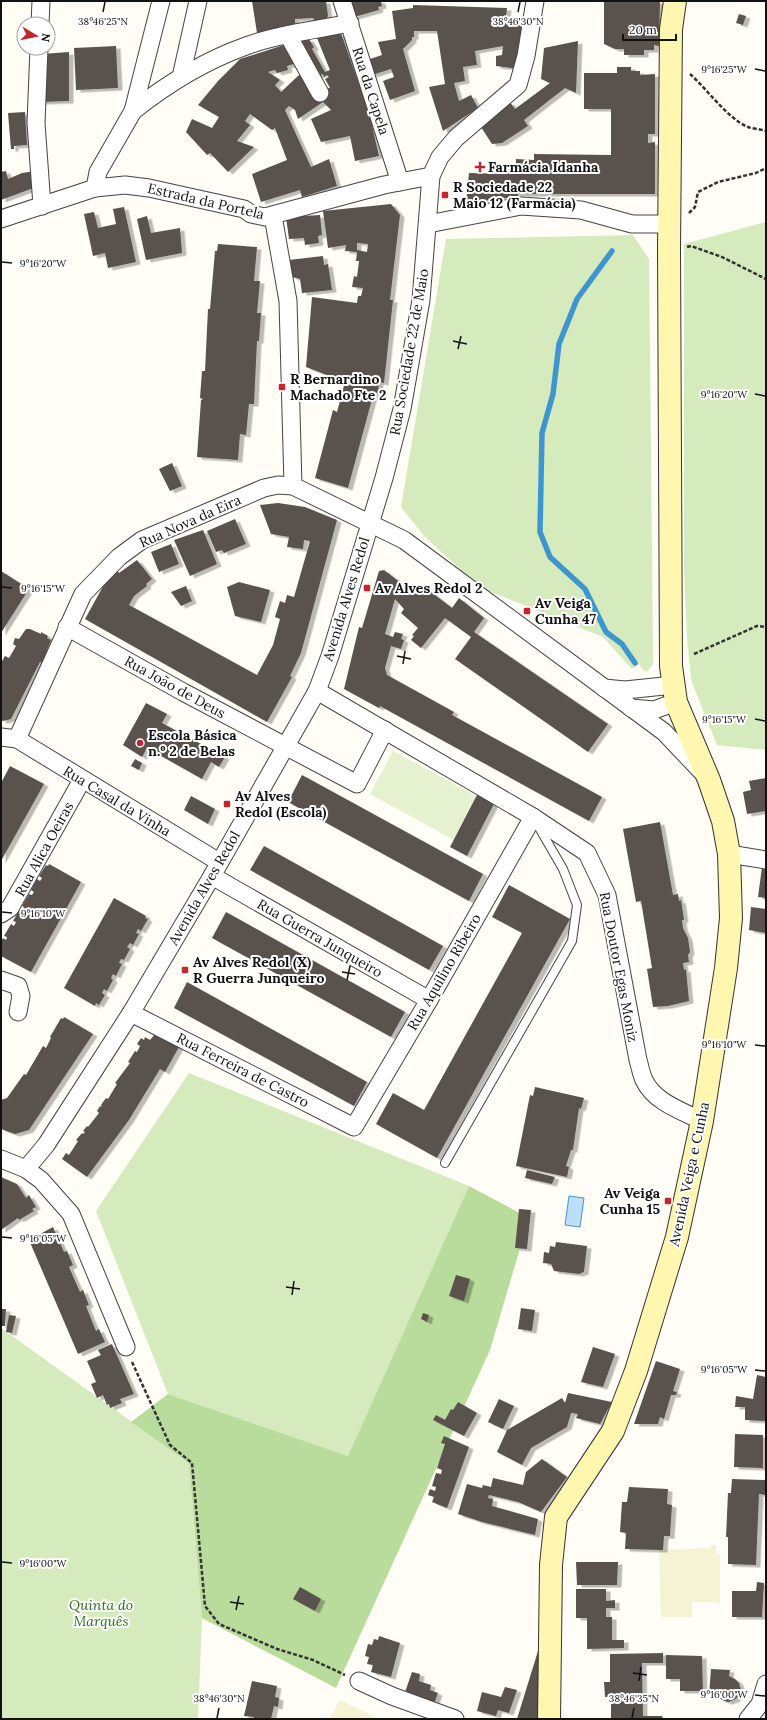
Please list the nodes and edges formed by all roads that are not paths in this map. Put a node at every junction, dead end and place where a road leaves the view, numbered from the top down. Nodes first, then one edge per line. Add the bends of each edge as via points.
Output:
1 (41, 1) edge
2 (161, 1) edge
3 (198, 1) edge
4 (342, 1) edge
5 (535, 1) edge
6 (675, 1) edge
7 (40, 16) edge
8 (350, 23) junction
9 (288, 35) junction
10 (39, 56) edge
11 (181, 78) junction
12 (320, 93) dead end
13 (132, 111) junction
14 (431, 176) junction
15 (400, 182) junction
16 (95, 188) junction
17 (42, 206) junction
18 (669, 215) junction
19 (273, 216) junction
20 (1, 219) edge
21 (428, 224) junction
22 (293, 486) junction
23 (370, 522) junction
24 (67, 627) junction
25 (604, 688) junction
26 (317, 691) junction
27 (675, 694) junction
28 (630, 708) junction
29 (385, 730) junction
30 (9, 738) edge
31 (284, 746) junction
32 (82, 780) junction
33 (709, 780) junction
34 (533, 816) junction
35 (729, 854) junction
36 (766, 860) edge
37 (215, 869) junction
38 (1, 914) edge
39 (1, 980) edge
40 (429, 1000) junction
41 (18, 1012) dead end
42 (131, 1013) junction
43 (702, 1121) junction
44 (354, 1127) joint
45 (1, 1159) edge
46 (445, 1163) dead end
47 (26, 1169) junction
48 (126, 1347) road end
49 (359, 1681) road end
50 (766, 1684) edge
51 (455, 1719) edge
52 (549, 1719) edge
53 (748, 1719) edge

1 - 7 street
2 - 13 street
3 - 11 street
4 - 8 street, Rua da Capela
5 - 14 street, Rua Sociedade 22 de Maio via 526,56 518,85 456,138 440,157
6 - 18 street via 670,64
8 - 9 street
8 - 15 street, Rua da Capela
9 - 11 street via 247,46 212,60
9 - 12 street
10 - 17 street via 36,123
11 - 13 street
13 - 16 street via 98,172
14 - 15 street, Estrada da Portela
14 - 21 street, Rua Sociedade 22 de Maio
15 - 19 street, Estrada da Portela
16 - 17 street, Estrada da Portela
16 - 19 street, Estrada da Portela via 125,185 149,188 244,209 251,214
17 - 20 street, Estrada da Portela
18 - 21 street via 632,224 581,210 521,206
18 - 27 street via 671,659
19 - 22 street via 288,301
21 - 23 street, Rua Sociedade 22 de Maio via 421,300 402,409
22 - 23 street, Rua Nova da Eira
22 - 24 street, Rua Nova da Eira via 278,485 264,488 142,540 119,557 83,594
23 - 25 street, Avenida Veiga e Cunha via 404,540
23 - 26 street, Avenida Alves Redol
24 - 30 street, Rua Nova da Eira
24 - 31 street, Rua João de Deus
25 - 27 street
25 - 28 street, Avenida Veiga e Cunha
26 - 29 street, Rua Doutor Egas Moniz
26 - 31 street, Avenida Alves Redol
27 - 28 street via 654,710
27 - 33 street
28 - 33 street, Avenida Veiga e Cunha via 664,732
29 - 31 street via 357,784
29 - 34 street, Rua Doutor Egas Moniz
30 - 32 street, Rua Casal da Vinha
31 - 37 street, Avenida Alves Redol
32 - 37 street, Rua Casal da Vinha
32 - 38 street, Rua Alica Oeiras via 10,908
33 - 35 street, Avenida Veiga e Cunha via 723,822
34 - 40 street, Rua Aquilino Ribeiro
34 - 43 street, Rua Doutor Egas Moniz via 587,853 608,894 644,1081 660,1100
34 - 46 lane via 563,869 578,905 572,941
35 - 36 street
35 - 43 street, Avenida Veiga e Cunha via 731,918 726,968
37 - 40 street, Rua Guerra Junqueiro
37 - 42 street, Avenida Alves Redol
39 - 41 street via 18,986 21,996
40 - 44 street, Rua Aquilino Ribeiro
42 - 44 street, Rua Ferreira de Castro
42 - 47 street, Avenida Alves Redol via 46,1145
43 - 52 street, Avenida Veiga e Cunha via 677,1237 636,1371 613,1431 556,1517 550,1565
45 - 47 street
47 - 48 street via 40,1180 71,1214
49 - 51 street
50 - 53 street via 760,1704

